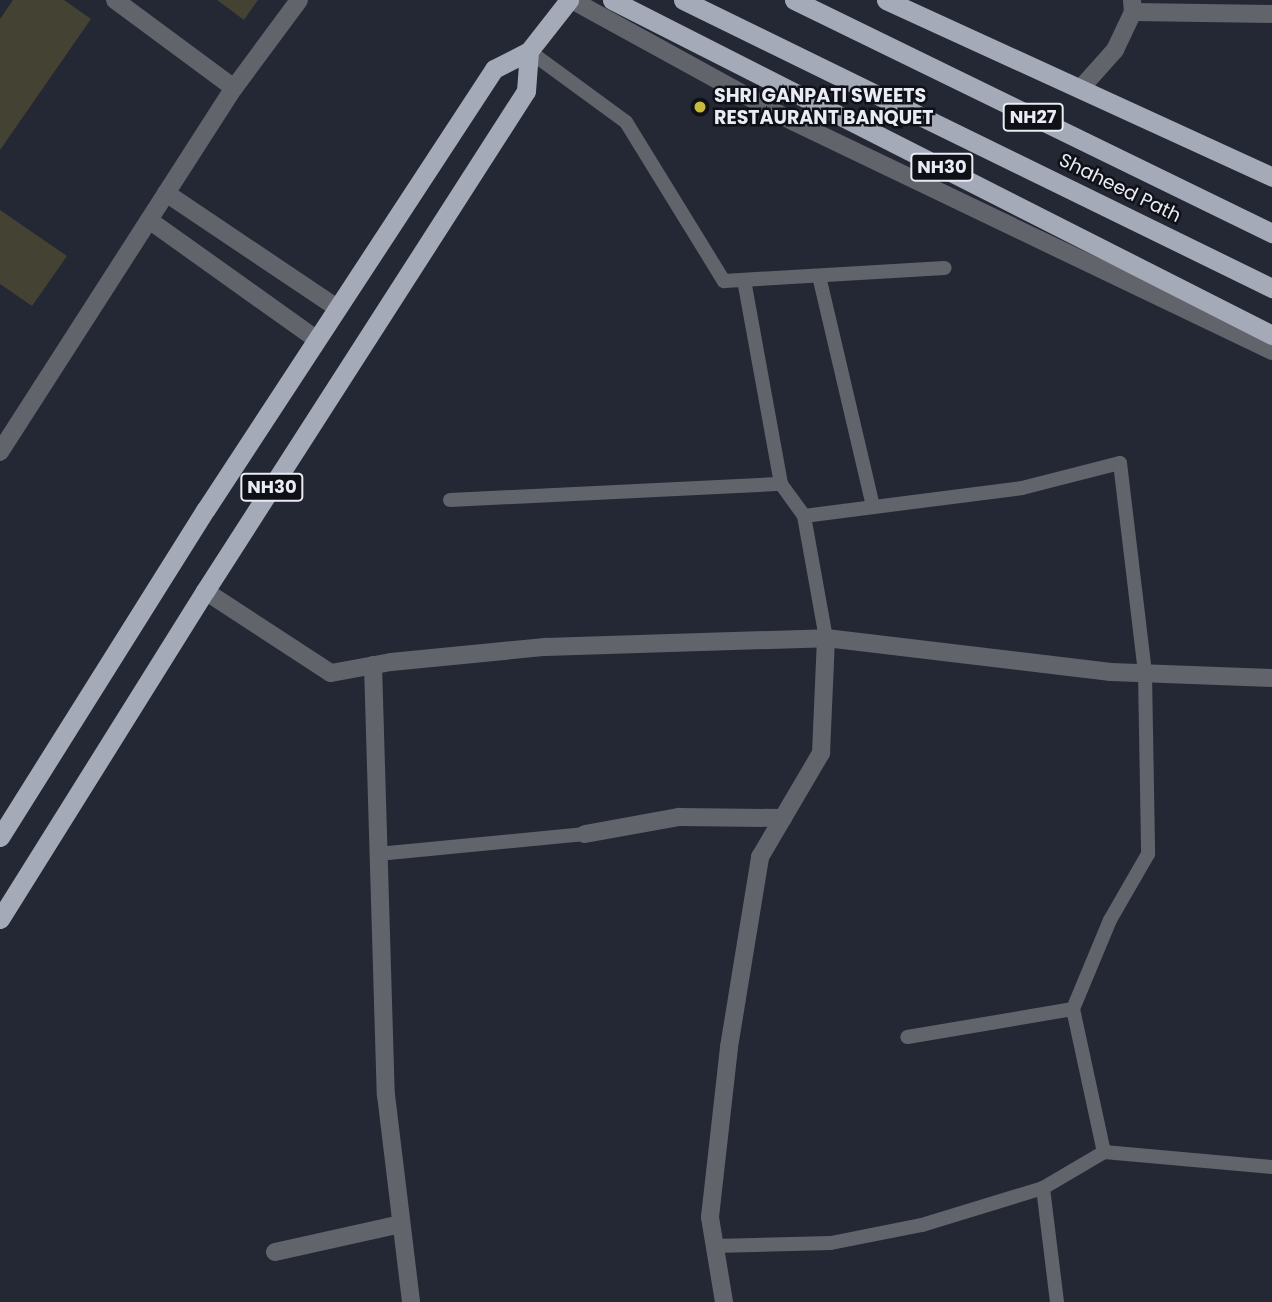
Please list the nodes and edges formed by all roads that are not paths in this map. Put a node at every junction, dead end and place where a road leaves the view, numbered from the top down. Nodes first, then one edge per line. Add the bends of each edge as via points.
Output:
1 (115, 0) edge
2 (299, 0) edge
3 (570, 0) edge
4 (612, 0) edge
5 (683, 0) edge
6 (794, 0) edge
7 (886, 0) edge
8 (1132, 6) edge
9 (1272, 14) edge
10 (530, 51) junction
11 (234, 88) junction
12 (1081, 88) junction
13 (1272, 176) edge
14 (166, 194) junction
15 (149, 220) junction
16 (1272, 233) edge
17 (945, 268) dead end
18 (819, 276) junction
19 (744, 280) junction
20 (1272, 288) edge
21 (337, 309) junction
22 (1272, 335) edge
23 (316, 340) junction
24 (1272, 351) edge
25 (0, 452) edge
26 (781, 484) junction
27 (450, 500) dead end
28 (873, 507) junction
29 (804, 516) junction
30 (205, 591) junction
31 (826, 638) junction
32 (373, 665) junction
33 (1145, 674) junction
34 (1272, 678) edge
35 (783, 818) junction
36 (585, 834) joint
37 (0, 837) edge
38 (378, 854) junction
39 (0, 919) edge
40 (1073, 1009) junction
41 (907, 1037) dead end
42 (1104, 1152) junction
43 (1272, 1167) edge
44 (1043, 1188) junction
45 (401, 1224) junction
46 (715, 1246) junction
47 (275, 1252) dead end
48 (411, 1302) edge
49 (724, 1302) edge
50 (1057, 1302) edge

1 - 11 street
2 - 11 street
3 - 10 highway, NH30
3 - 24 street via 793,122
4 - 22 highway, NH30
5 - 20 highway, Shaheed Path / NH27
6 - 16 highway, Shaheed Path / NH27
7 - 12 highway
8 - 9 street
8 - 12 street via 1115,50
10 - 19 lane via 626,122 724,281
10 - 21 highway, NH30 via 494,69
10 - 30 highway, NH30 via 526,91
11 - 14 street
12 - 13 highway
14 - 15 street
14 - 21 street
15 - 23 street
15 - 25 street
17 - 18 lane
18 - 19 lane
18 - 28 lane
19 - 26 lane
21 - 23 highway, NH30
23 - 37 highway, NH30
26 - 27 lane
26 - 29 lane
28 - 29 lane
28 - 33 lane via 1022,488 1120,463
29 - 31 lane
30 - 32 street via 331,673
30 - 39 highway, NH30
31 - 32 street via 545,647
31 - 33 street
31 - 35 street via 821,753
32 - 38 street
33 - 34 street
33 - 40 lane via 1148,854 1110,920
35 - 36 street via 679,817
35 - 46 street via 760,857 729,1047 710,1217
36 - 38 lane
38 - 45 street via 386,1095
40 - 41 lane
40 - 42 lane
42 - 43 lane
42 - 44 lane
44 - 46 lane via 922,1225 831,1243
44 - 50 lane
45 - 47 street
45 - 48 street
46 - 49 street

